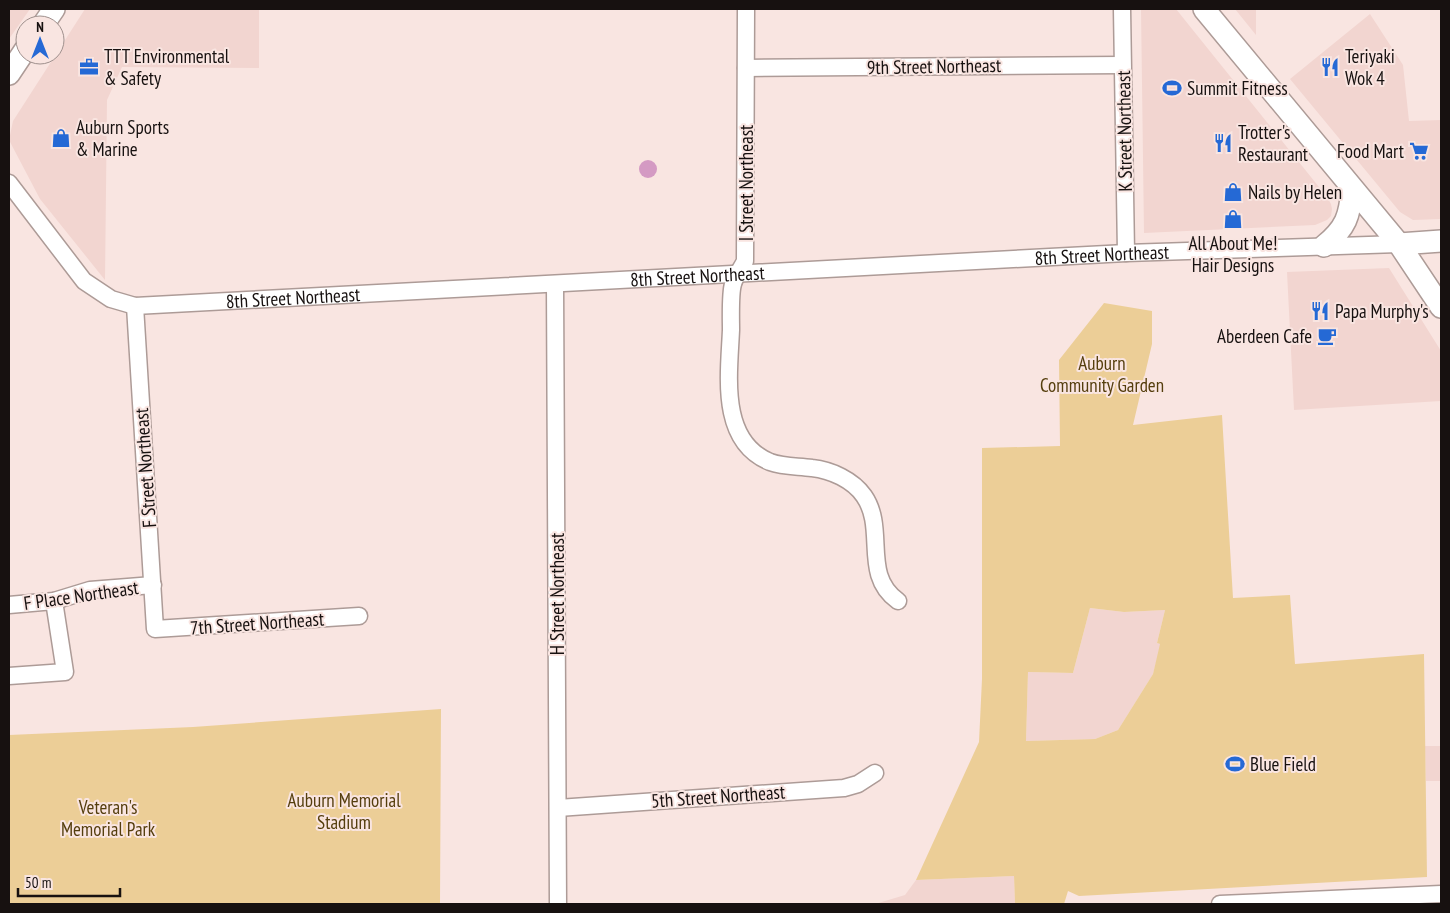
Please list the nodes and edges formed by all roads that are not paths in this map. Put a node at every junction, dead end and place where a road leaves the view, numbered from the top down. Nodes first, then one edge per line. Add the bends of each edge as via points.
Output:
1 (746, 9) edge
2 (1122, 9) edge
3 (1204, 9) edge
4 (1122, 65) junction
5 (746, 68) junction
6 (9, 183) edge
7 (1352, 188) junction
8 (1441, 241) edge
9 (1399, 244) junction
10 (1324, 246) junction
11 (1126, 252) junction
12 (739, 274) junction
13 (555, 284) junction
14 (135, 306) junction
15 (1441, 308) edge
16 (153, 585) junction
17 (54, 601) junction
18 (898, 601) dead end
19 (9, 605) edge
20 (359, 616) dead end
21 (155, 629) joint
22 (9, 676) edge
23 (875, 773) dead end
24 (558, 808) junction
25 (1441, 894) edge
26 (558, 904) edge
27 (1220, 904) edge

1 - 5 street, I Street Northeast
2 - 4 street, K Street Northeast
3 - 7 main road
4 - 5 street, 9th Street Northeast
4 - 11 street, K Street Northeast
5 - 12 street, I Street Northeast via 746,261
6 - 14 street, 8th Street Northeast via 84,281 110,299
7 - 9 main road
7 - 10 main road via 1349,216 1344,227
8 - 9 main road, 8th Street Northeast
9 - 10 street, 8th Street Northeast
9 - 15 main road
10 - 11 street, 8th Street Northeast
11 - 12 street, 8th Street Northeast
12 - 13 street, 8th Street Northeast
12 - 18 street, I Street Northeast via 732,294 728,393 739,435 749,449 769,462 819,469 856,487 871,510 879,577 888,594
13 - 14 street, 8th Street Northeast
13 - 24 street, H Street Northeast
14 - 16 street, F Street Northeast
16 - 17 street, F Place Northeast via 90,590
16 - 21 street, F Street Northeast
17 - 19 street, F Place Northeast
17 - 22 street via 65,672
20 - 21 street, 7th Street Northeast
23 - 24 street, 5th Street Northeast via 844,788
24 - 26 street, H Street Northeast
25 - 27 street

